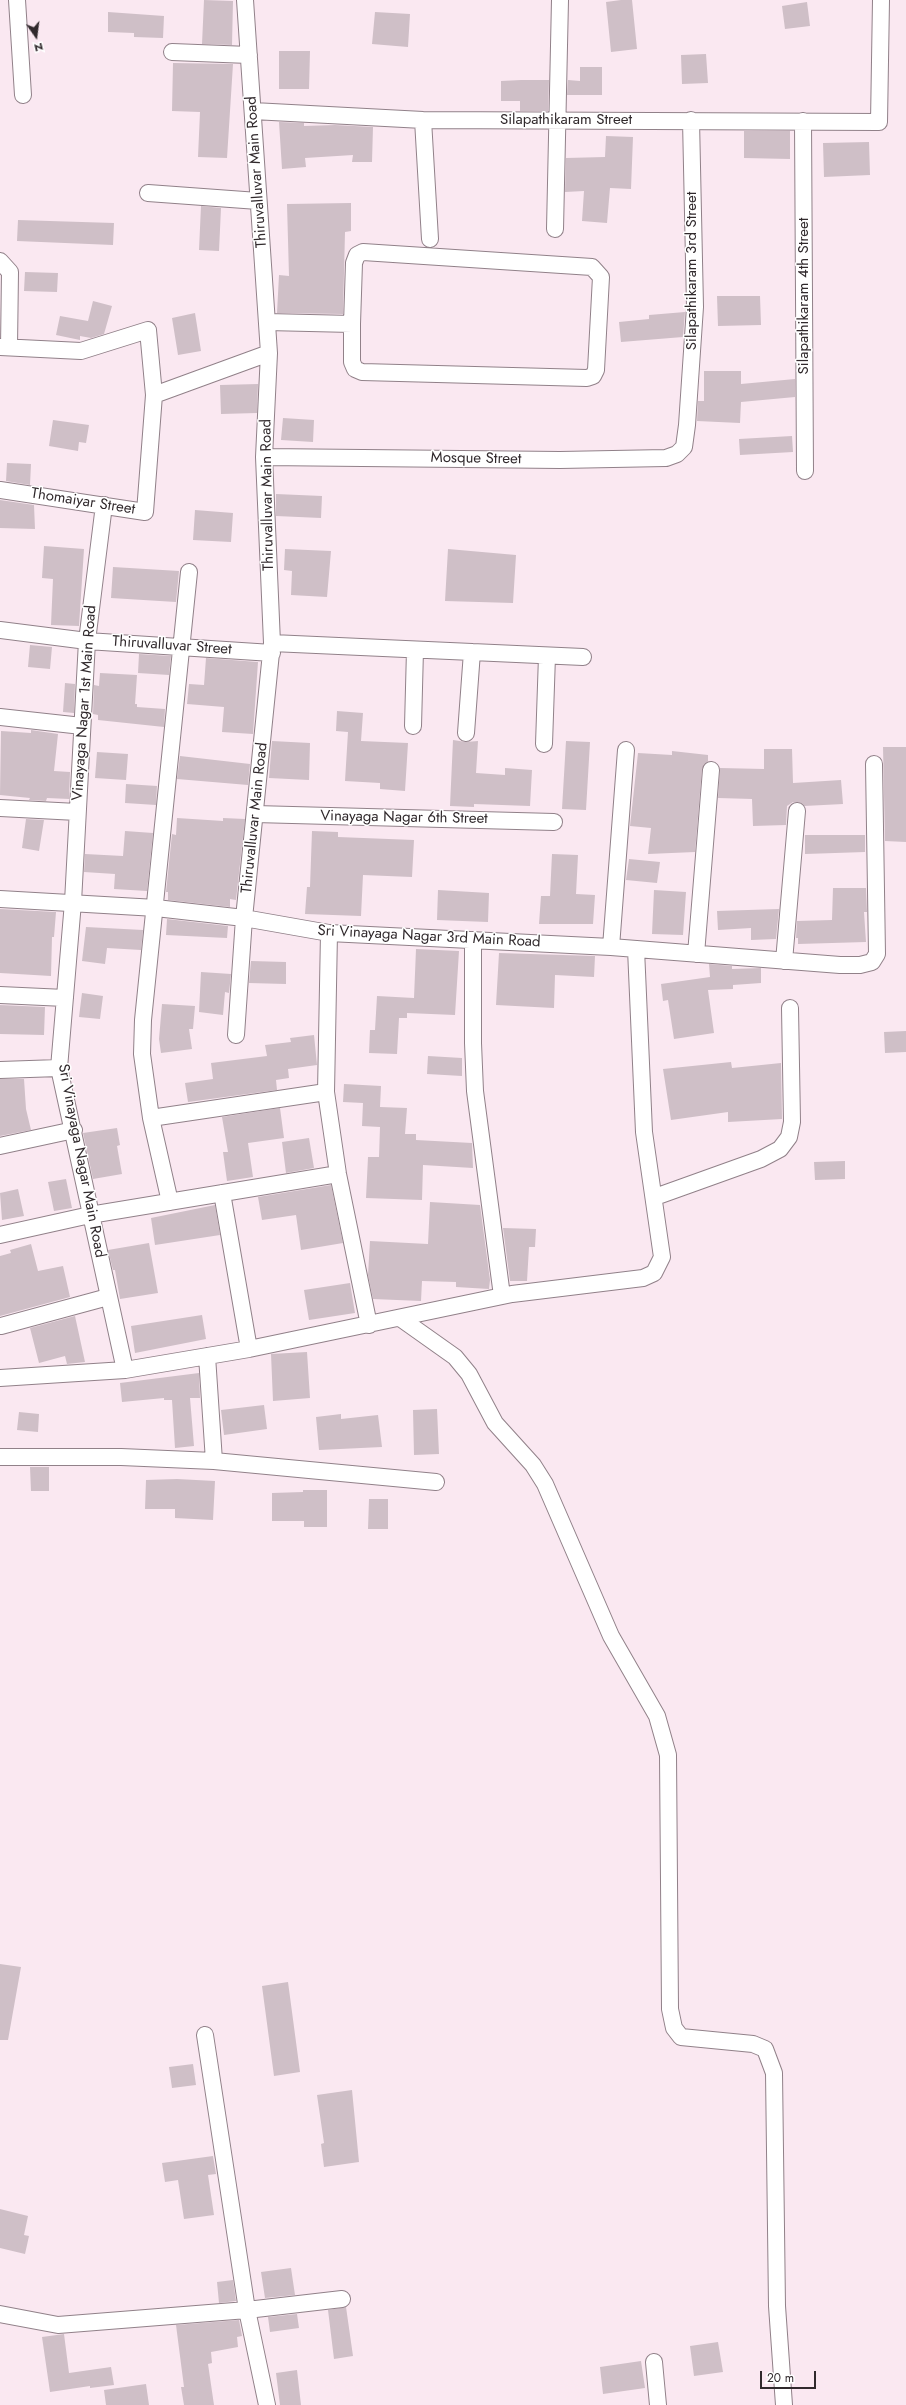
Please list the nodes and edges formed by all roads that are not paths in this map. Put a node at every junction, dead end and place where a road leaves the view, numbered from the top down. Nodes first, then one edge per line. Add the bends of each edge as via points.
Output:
1 (17, 0) edge
2 (245, 0) edge
3 (560, 0) edge
4 (881, 0) edge
5 (172, 52) dead end
6 (249, 55) junction
7 (23, 95) dead end
8 (253, 111) junction
9 (423, 120) junction
10 (558, 120) junction
11 (691, 120) junction
12 (803, 121) junction
13 (148, 193) dead end
14 (258, 201) junction
15 (555, 229) dead end
16 (430, 239) dead end
17 (0, 262) edge
18 (267, 322) junction
19 (352, 324) junction
20 (5, 347) edge
21 (269, 353) junction
22 (154, 395) junction
23 (684, 447) joint
24 (264, 457) junction
25 (805, 471) dead end
26 (0, 490) edge
27 (104, 506) junction
28 (189, 572) dead end
29 (0, 630) edge
30 (87, 641) junction
31 (180, 647) junction
32 (272, 648) junction
33 (415, 650) junction
34 (472, 652) junction
35 (547, 656) junction
36 (583, 657) dead end
37 (0, 717) edge
38 (82, 726) junction
39 (413, 726) dead end
40 (466, 733) dead end
41 (544, 744) dead end
42 (626, 750) dead end
43 (874, 764) dead end
44 (711, 770) dead end
45 (0, 808) edge
46 (797, 811) dead end
47 (78, 812) junction
48 (255, 814) junction
49 (554, 822) dead end
50 (0, 899) edge
51 (72, 902) junction
52 (156, 908) junction
53 (244, 918) junction
54 (329, 933) junction
55 (473, 940) junction
56 (611, 947) junction
57 (636, 949) junction
58 (696, 954) junction
59 (784, 961) junction
60 (0, 995) edge
61 (65, 998) junction
62 (790, 1008) dead end
63 (236, 1035) dead end
64 (59, 1068) junction
65 (0, 1070) edge
66 (326, 1092) junction
67 (151, 1118) junction
68 (74, 1130) junction
69 (0, 1146) edge
70 (338, 1174) junction
71 (222, 1193) junction
72 (655, 1197) junction
73 (170, 1202) junction
74 (90, 1215) junction
75 (0, 1235) edge
76 (502, 1296) junction
77 (108, 1297) junction
78 (400, 1318) junction
79 (369, 1324) junction
80 (1, 1326) dead end
81 (249, 1349) junction
82 (207, 1356) junction
83 (125, 1370) junction
84 (0, 1378) edge
85 (0, 1457) edge
86 (214, 1461) junction
87 (436, 1482) dead end
88 (205, 2035) dead end
89 (342, 2299) dead end
90 (247, 2310) junction
91 (0, 2314) edge
92 (654, 2362) dead end
93 (267, 2405) edge
94 (658, 2405) edge
95 (784, 2405) edge

1 - 7 street
2 - 6 street, Thiruvalluvar Main Road
3 - 10 street
4 - 12 street, Silapathikaram Street via 879,122
5 - 6 street
6 - 8 street, Thiruvalluvar Main Road
8 - 9 street, Silapathikaram Street
8 - 14 street, Thiruvalluvar Main Road
9 - 10 street, Silapathikaram Street
9 - 16 street
10 - 11 street, Silapathikaram Street
10 - 15 street
11 - 12 street, Silapathikaram Street
11 - 23 street, Silapathikaram 3rd Street via 695,307
12 - 25 street, Silapathikaram 4th Street
13 - 14 street
14 - 18 street, Thiruvalluvar Main Road
17 - 20 street via 10,272
18 - 19 street
18 - 21 street, Thiruvalluvar Main Road
19 - 19 street via 352,362 355,369 362,372 587,378 593,376 596,370 601,277 592,267 363,252 357,255 354,263
20 - 22 street via 81,351 148,330
21 - 22 street
21 - 24 street, Thiruvalluvar Main Road
22 - 27 street, Thomaiyar Street via 144,512
23 - 24 street, Mosque Street via 677,454 666,458 552,460
24 - 32 street, Thiruvalluvar Main Road
26 - 27 street, Thomaiyar Street
27 - 30 street, Vinayaga Nagar 1st Main Road
28 - 31 street
29 - 30 street, Thiruvalluvar Street
30 - 31 street, Thiruvalluvar Street
30 - 38 street, Vinayaga Nagar 1st Main Road
31 - 32 street, Thiruvalluvar Street
31 - 52 street
32 - 33 street, Thiruvalluvar Street
32 - 48 street, Thiruvalluvar Main Road
33 - 34 street, Thiruvalluvar Street
33 - 39 street
34 - 35 street, Thiruvalluvar Street
34 - 40 street
35 - 36 street, Thiruvalluvar Street
35 - 41 street
37 - 38 street
38 - 47 street, Vinayaga Nagar 1st Main Road
42 - 56 street
43 - 59 street, Sri Vinayaga Nagar 3rd Main Road via 877,954 872,962 860,965 840,966
44 - 58 street
45 - 47 street
46 - 59 street
47 - 51 street, Vinayaga Nagar 1st Main Road
48 - 49 street, Vinayaga Nagar 6th Street
48 - 53 street, Thiruvalluvar Main Road
50 - 51 street, Sri Vinayaga Nagar 3rd Main Road
51 - 52 street, Sri Vinayaga Nagar 3rd Main Road
51 - 61 street, Sri Vinayaga Nagar Main Road
52 - 53 street, Sri Vinayaga Nagar 3rd Main Road
52 - 67 street via 142,1054
53 - 54 street, Sri Vinayaga Nagar 3rd Main Road
53 - 63 street, Thiruvalluvar Main Road
54 - 55 street, Sri Vinayaga Nagar 3rd Main Road
54 - 66 street
55 - 56 street, Sri Vinayaga Nagar 3rd Main Road
55 - 76 street via 472,1043 475,1091
56 - 57 street, Sri Vinayaga Nagar 3rd Main Road
57 - 58 street, Sri Vinayaga Nagar 3rd Main Road
57 - 72 street via 644,1132
58 - 59 street, Sri Vinayaga Nagar 3rd Main Road
60 - 61 street
61 - 64 street, Sri Vinayaga Nagar Main Road
62 - 72 street via 792,1122 789,1137 780,1149 761,1159
64 - 65 street
64 - 68 street, Sri Vinayaga Nagar Main Road
66 - 67 street
66 - 70 street
67 - 73 street
68 - 69 street
68 - 74 street, Sri Vinayaga Nagar Main Road
70 - 71 street
70 - 79 street
71 - 73 street
71 - 81 street
72 - 76 street via 662,1257 654,1273 643,1278
73 - 74 street
74 - 75 street
74 - 77 street, Sri Vinayaga Nagar Main Road
76 - 78 street
77 - 80 street
77 - 83 street, Sri Vinayaga Nagar Main Road
78 - 79 street
78 - 95 street via 455,1357 469,1374 495,1423 533,1465 545,1484 611,1636 657,1716 668,1755 670,2009 674,2028 681,2037 753,2044 765,2050 774,2073 777,2306
79 - 81 street
81 - 82 street
82 - 83 street
82 - 86 street
83 - 84 street
85 - 86 street via 121,1457
86 - 87 street
88 - 90 street
89 - 90 street
90 - 91 street via 58,2325
90 - 93 street
92 - 94 street

